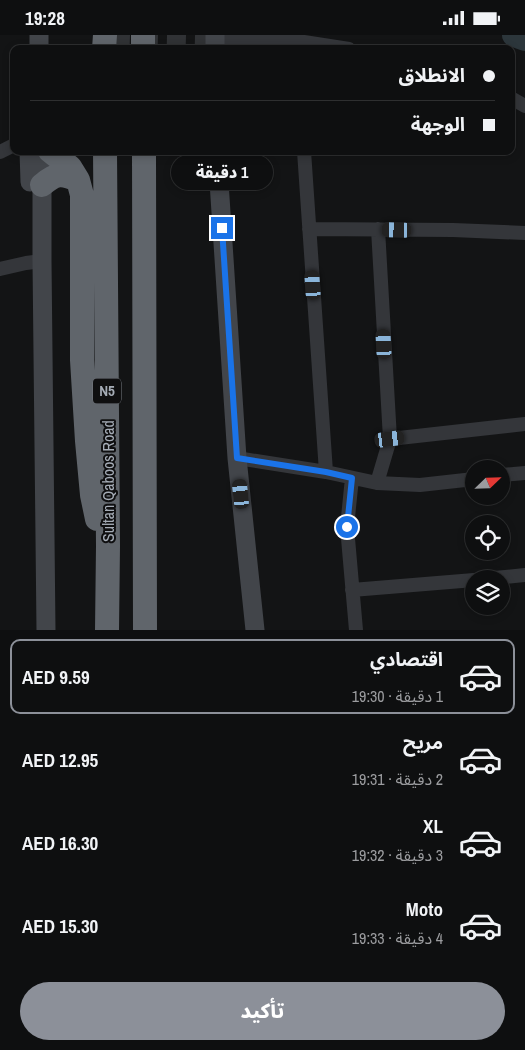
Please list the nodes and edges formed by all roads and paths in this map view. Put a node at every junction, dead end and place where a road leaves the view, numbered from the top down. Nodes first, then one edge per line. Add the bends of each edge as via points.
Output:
1 (215, 41) edge
2 (298, 45) edge
3 (29, 155) edge
4 (42, 155) edge
5 (55, 155) edge
6 (105, 155) edge
7 (144, 155) edge
8 (216, 155) edge
9 (304, 155) edge
10 (78, 180) junction
11 (42, 185) junction
12 (309, 229) junction
13 (378, 229) junction
14 (525, 233) edge
15 (42, 261) junction
16 (0, 269) edge
17 (525, 423) edge
18 (390, 439) junction
19 (237, 458) junction
20 (326, 472) junction
21 (525, 473) edge
22 (510, 474) edge
23 (352, 478) junction
24 (465, 480) edge
25 (376, 483) junction
26 (108, 546) junction
27 (525, 575) edge
28 (510, 576) edge
29 (465, 581) edge
30 (352, 590) junction
31 (46, 630) edge
32 (107, 630) edge
33 (145, 630) edge
34 (255, 630) edge
35 (356, 630) edge

1 - 2 street
3 - 15 street via 33,241
4 - 11 street
5 - 10 highway via 70,167
6 - 26 highway, Sultan Qaboos Road / N5
7 - 33 highway, N5
8 - 19 street
9 - 12 street
10 - 11 highway via 64,174 51,177
10 - 26 highway via 82,195 82,360 87,441 92,495
11 - 15 street
12 - 13 street
12 - 20 street
13 - 14 street
13 - 18 street
15 - 16 street
15 - 31 street
17 - 18 street
18 - 25 street
19 - 20 street
19 - 34 street
20 - 23 street
21 - 22 street
23 - 25 street
23 - 30 street via 347,527
24 - 25 street via 420,485
26 - 32 highway, Sultan Qaboos Road / N5
27 - 28 street
29 - 30 street
30 - 35 street

